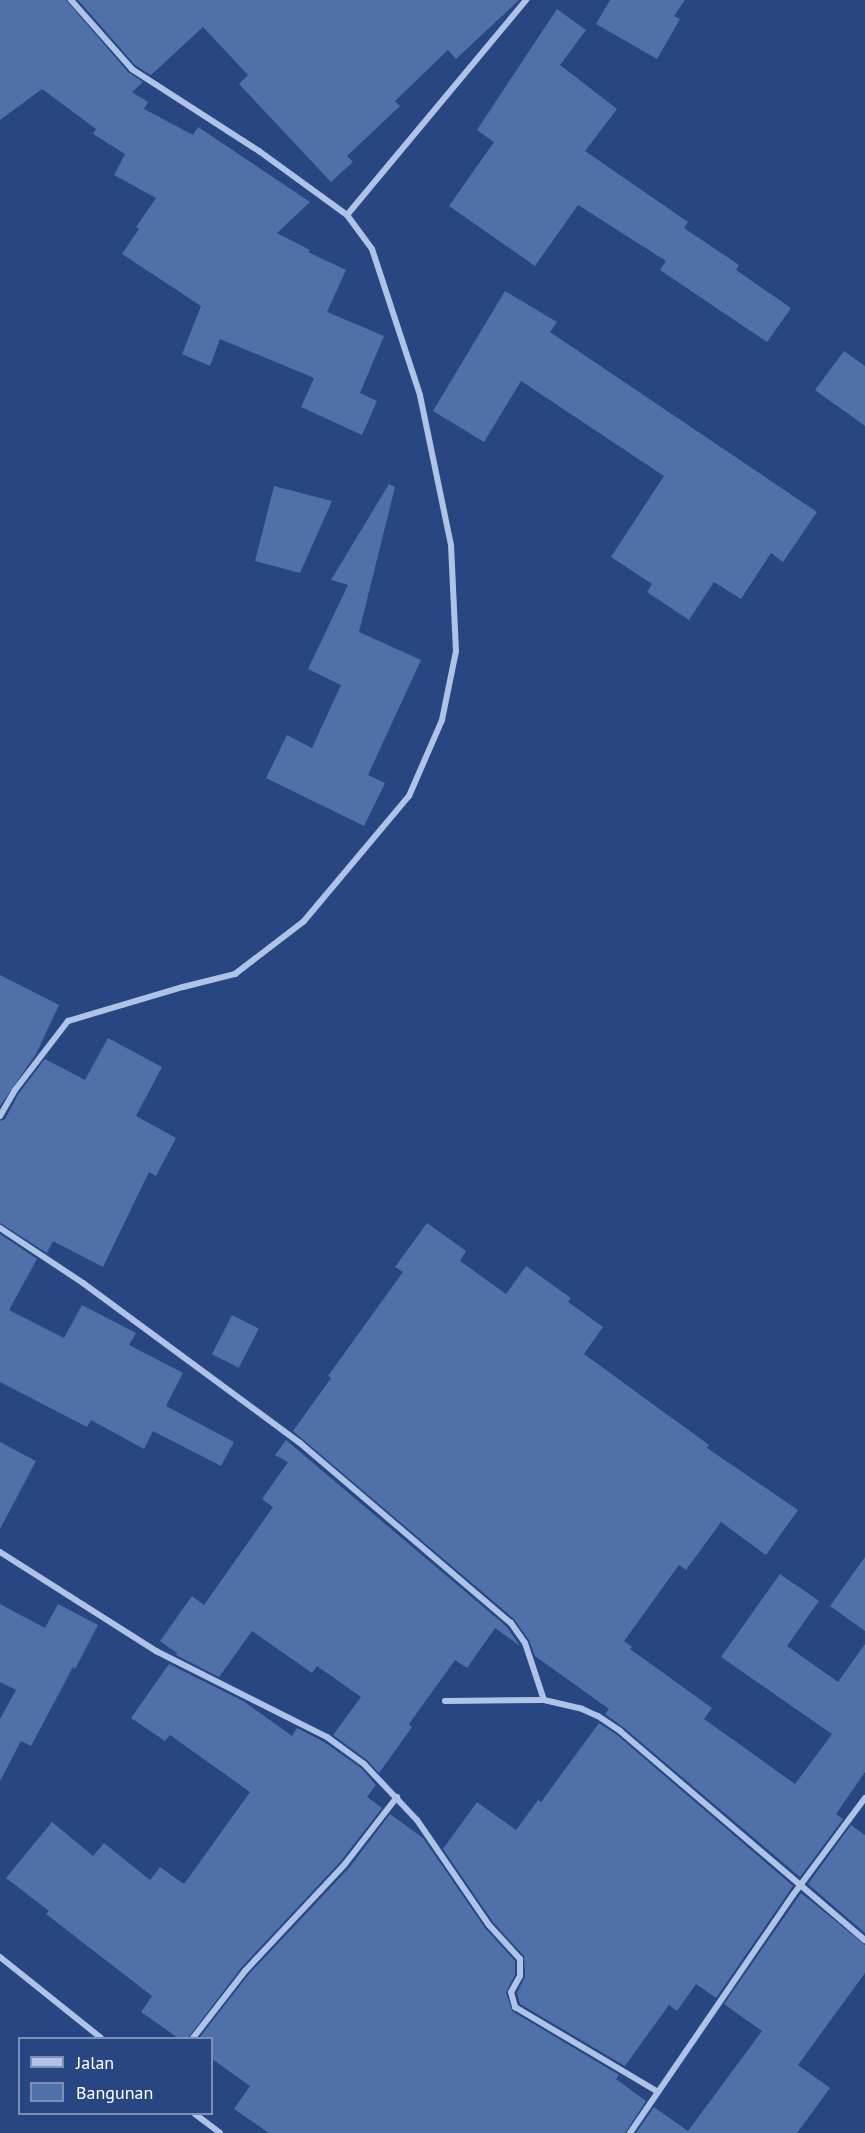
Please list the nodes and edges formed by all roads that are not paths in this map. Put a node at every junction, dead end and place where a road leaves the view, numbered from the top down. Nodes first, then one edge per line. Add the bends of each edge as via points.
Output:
1 (71, 0) edge
2 (526, 0) edge
3 (347, 215) junction
4 (0, 1116) edge
5 (0, 1227) edge
6 (0, 1552) edge
7 (544, 1700) junction
8 (445, 1701) dead end
9 (397, 1797) junction
10 (865, 1798) edge
11 (800, 1886) junction
12 (865, 1940) edge
13 (0, 1956) edge
14 (100, 2037) edge
15 (194, 2037) edge
16 (658, 2092) junction
17 (196, 2115) edge
18 (220, 2133) edge
19 (630, 2133) edge

1 - 3 street via 132,69 259,151
2 - 3 street
3 - 4 street via 372,249 420,395 451,545 456,651 441,720 409,796 304,921 235,974 68,1021 15,1089
5 - 7 street via 268,1418 511,1623 525,1643
6 - 9 street via 156,1651 327,1737 364,1764
7 - 8 street
7 - 11 street via 582,1709 620,1731
9 - 15 street via 345,1864 245,1971
9 - 16 street via 489,1925 520,1959 520,1976 511,1992 515,2007
10 - 11 street
11 - 12 street
11 - 16 street
13 - 14 street
16 - 19 street
17 - 18 street

